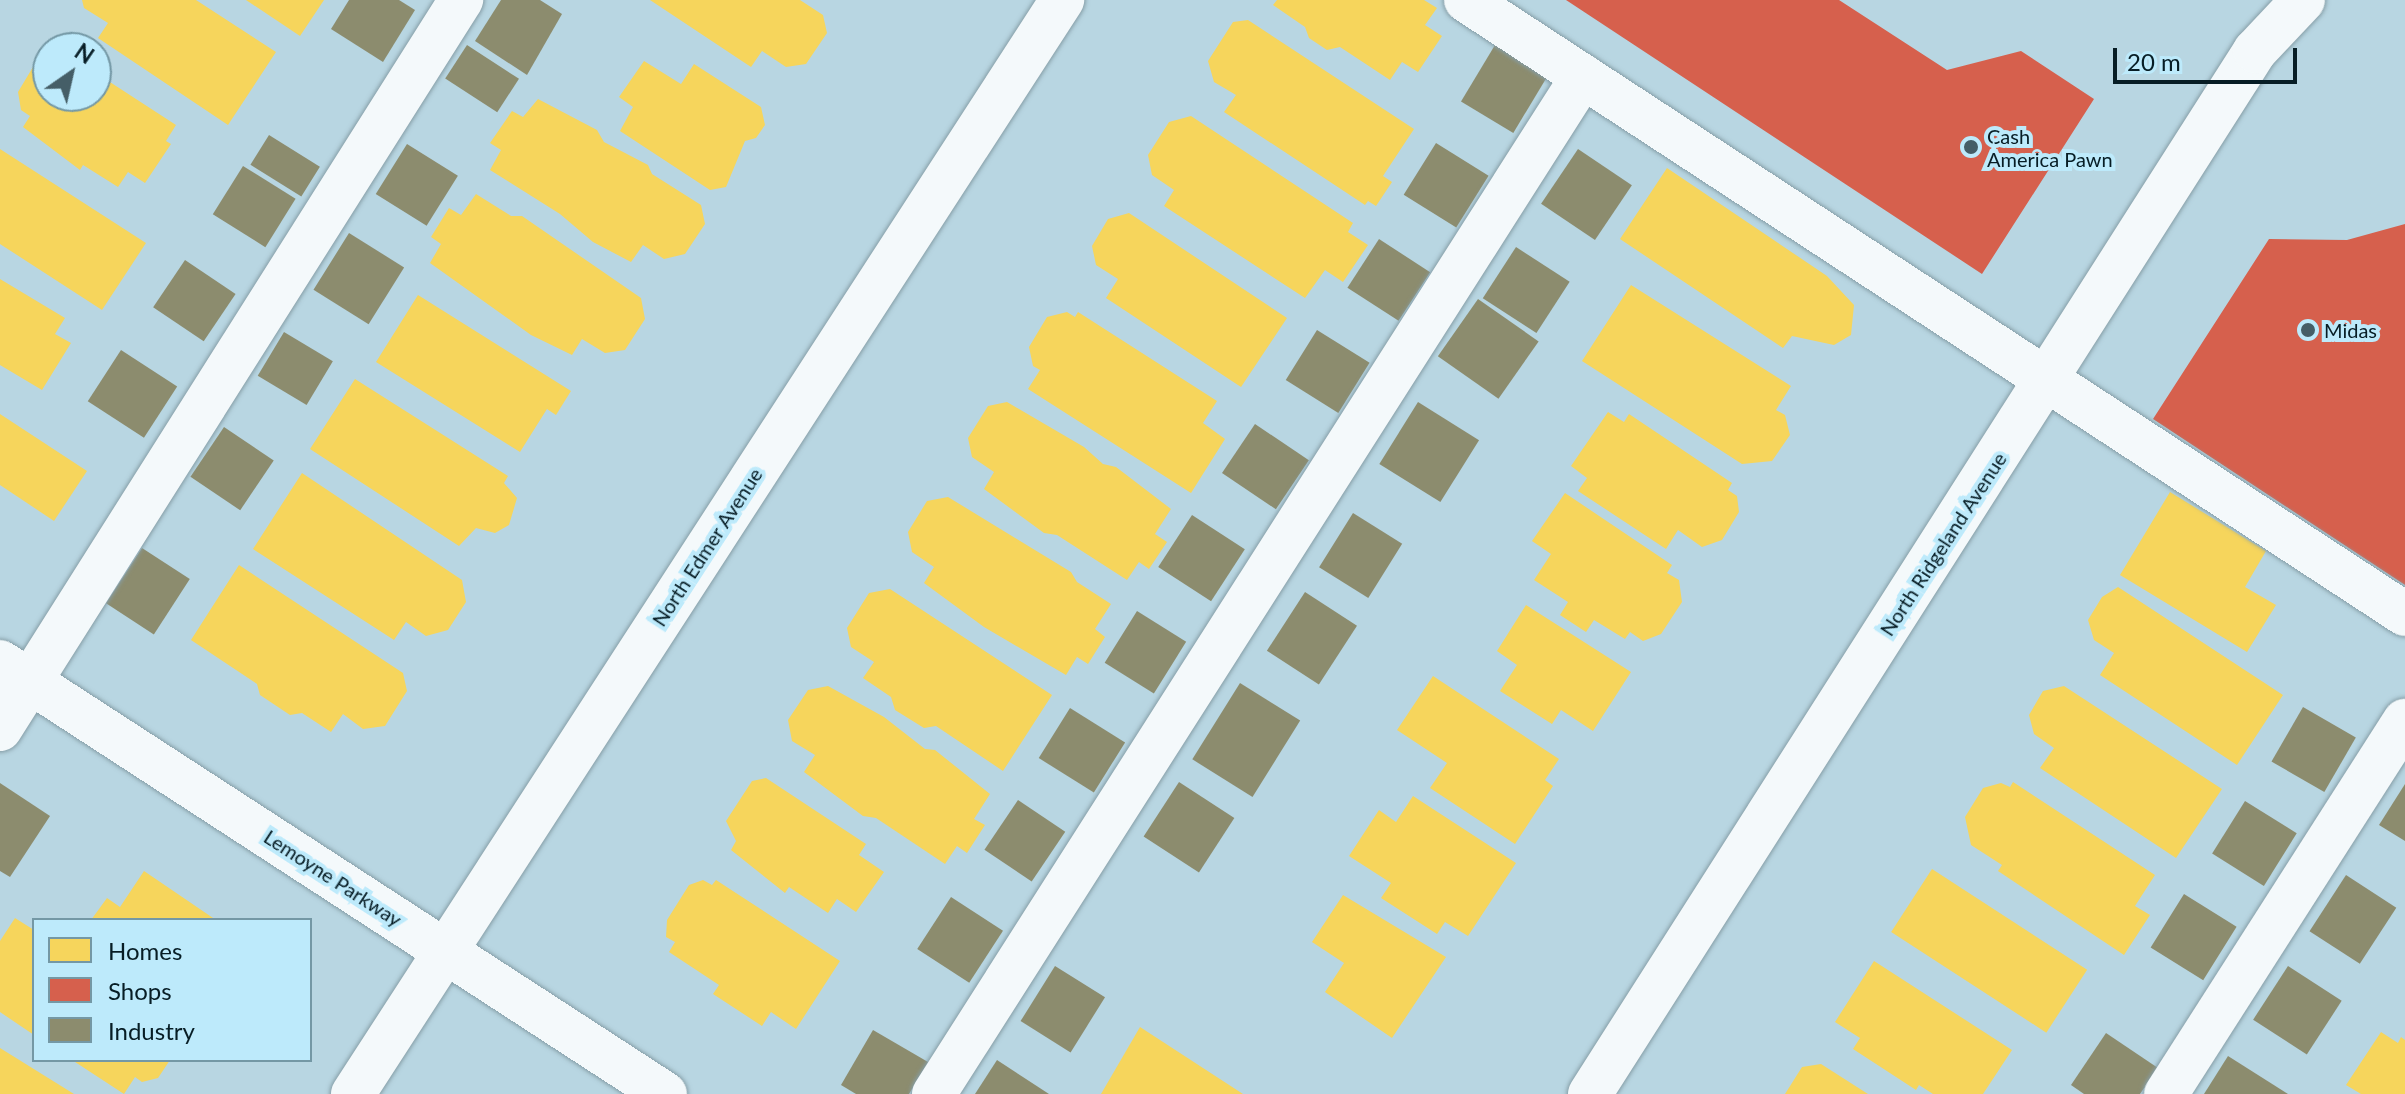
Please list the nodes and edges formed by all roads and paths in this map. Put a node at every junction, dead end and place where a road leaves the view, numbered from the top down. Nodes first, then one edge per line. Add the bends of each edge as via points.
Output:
1 (461, 0) edge
2 (1062, 0) edge
3 (1466, 0) edge
4 (2303, 0) edge
5 (1583, 76) junction
6 (2048, 379) junction
7 (2405, 614) edge
8 (15, 672) edge
9 (2405, 721) edge
10 (0, 729) edge
11 (445, 951) junction
12 (353, 1094) edge
13 (665, 1094) edge
14 (934, 1094) edge
15 (1590, 1094) edge
16 (2166, 1094) edge

1 - 8 street
2 - 11 street, North Edmer Avenue
3 - 5 street
4 - 6 street, North Ridgeland Avenue via 2255,51
5 - 6 street
5 - 14 street
6 - 7 street
6 - 15 street, North Ridgeland Avenue
8 - 10 street
8 - 11 street, Lemoyne Parkway
9 - 16 street
11 - 12 street, North Edmer Avenue
11 - 13 street, Lemoyne Parkway

